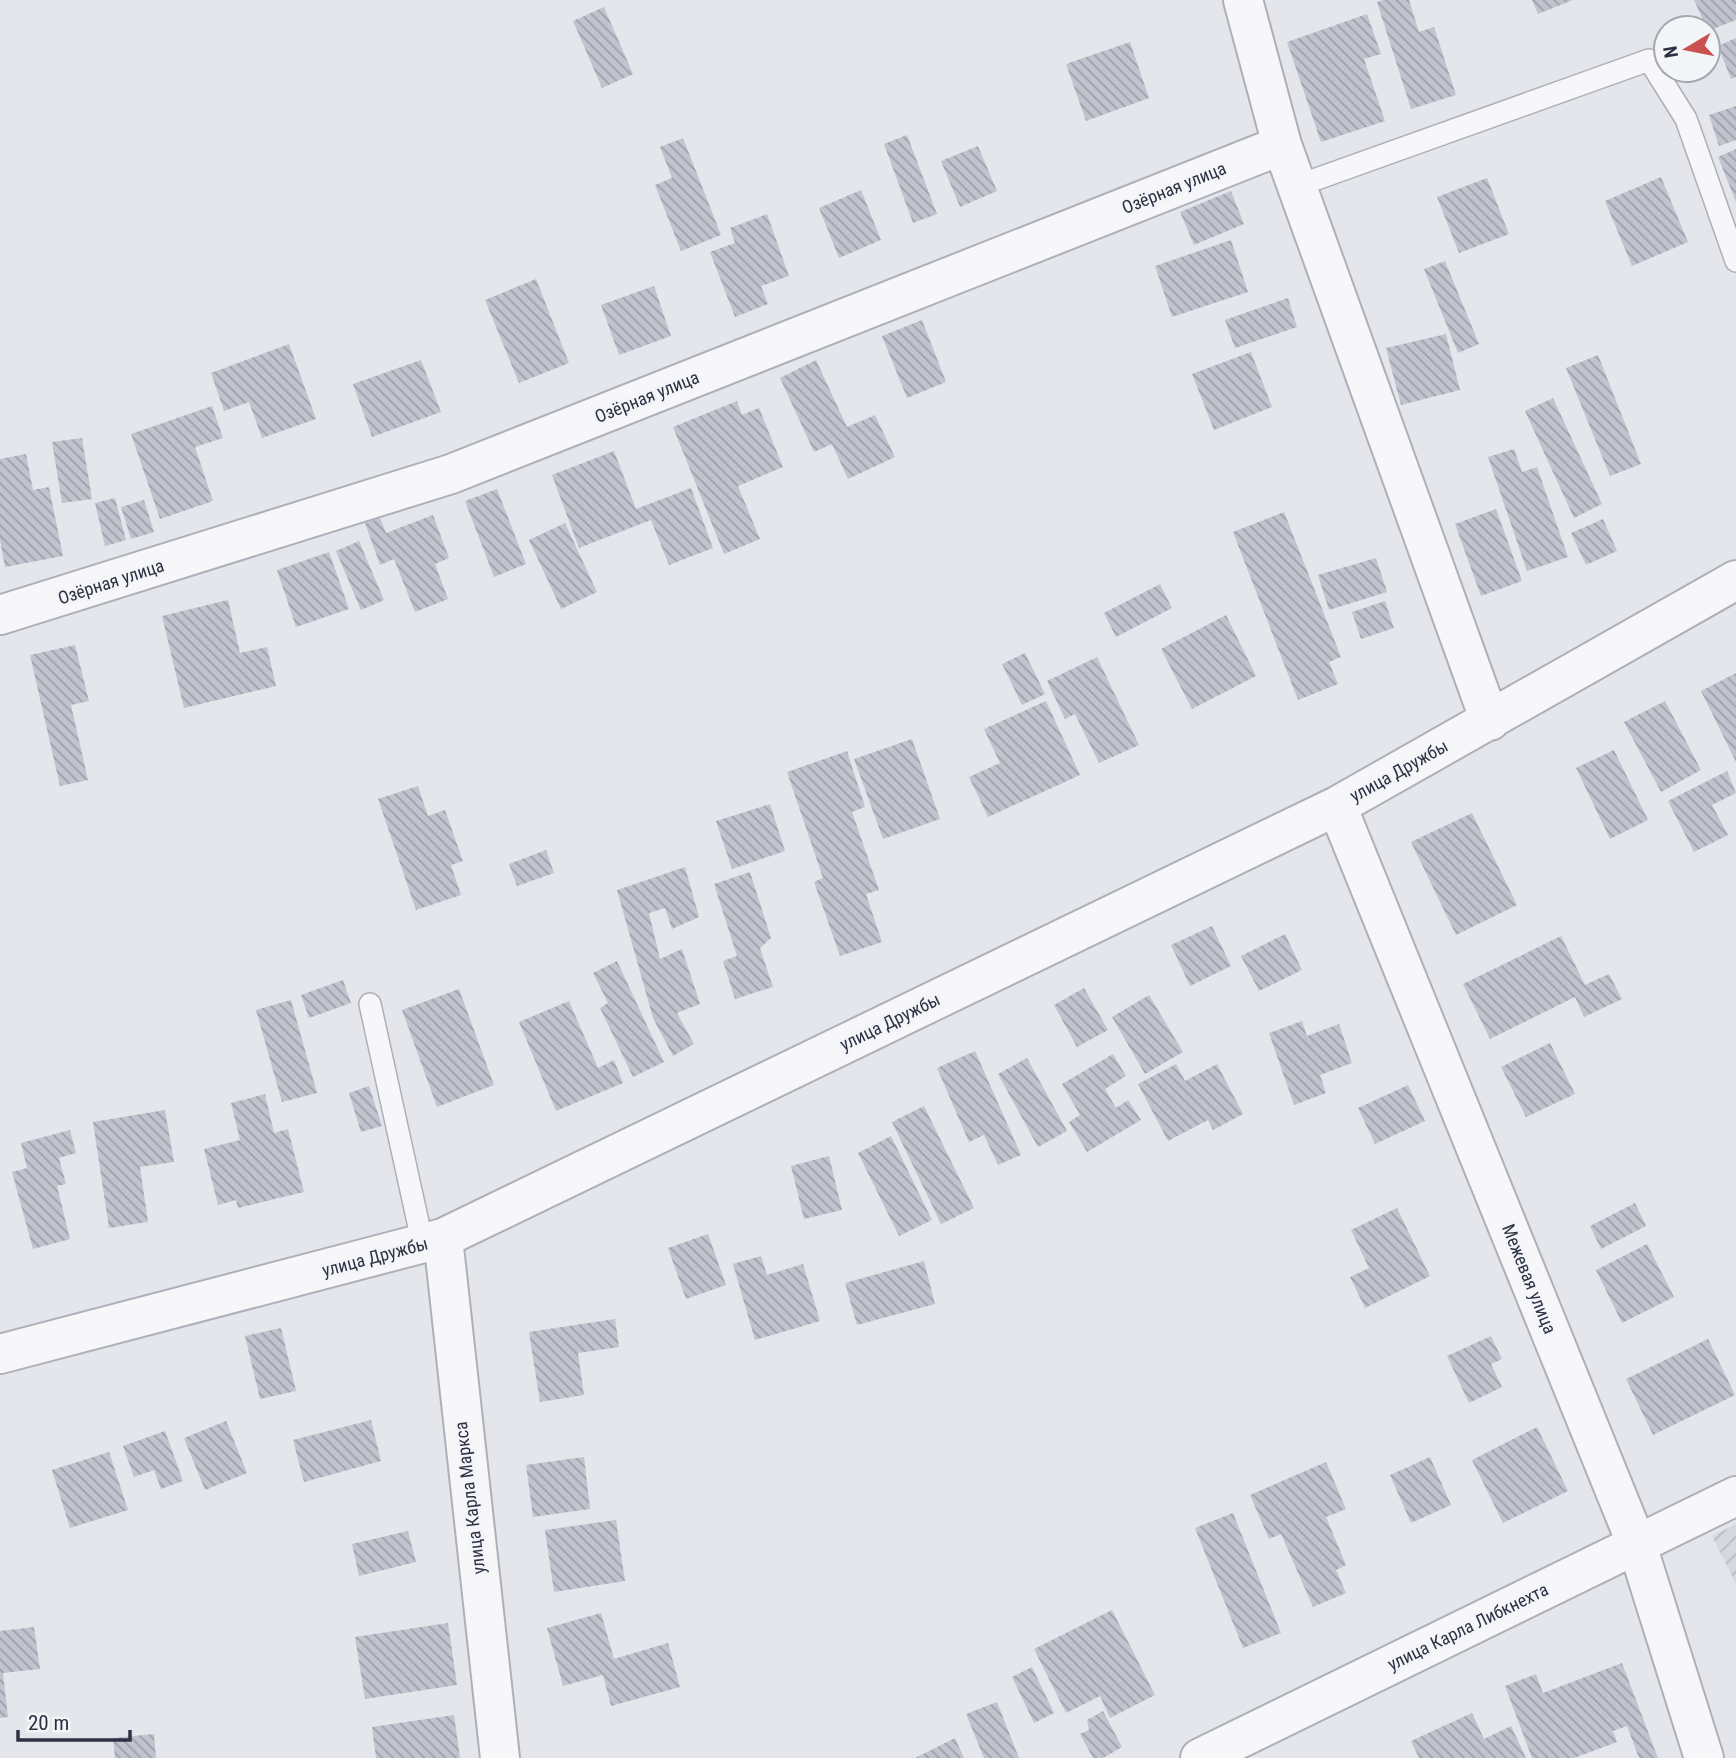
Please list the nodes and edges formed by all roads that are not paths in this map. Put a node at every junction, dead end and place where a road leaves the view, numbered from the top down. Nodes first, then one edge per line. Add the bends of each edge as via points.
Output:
1 (1243, 0) edge
2 (1282, 145) junction
3 (1297, 186) junction
4 (1736, 261) edge
5 (1736, 580) edge
6 (0, 615) edge
7 (1490, 721) junction
8 (1337, 806) junction
9 (370, 1004) dead end
10 (433, 1241) junction
11 (0, 1354) edge
12 (1736, 1496) edge
13 (1637, 1545) junction
14 (500, 1758) edge
15 (1200, 1758) edge
16 (1704, 1758) edge

1 - 2 street
2 - 3 street
2 - 6 street, Озёрная улица via 451,474
3 - 4 lane via 1649,60 1686,119
3 - 7 street
5 - 7 street, улица Дружбы
7 - 8 street, улица Дружбы
8 - 10 street, улица Дружбы
8 - 13 street, Межевая улица
9 - 10 lane
10 - 11 street, улица Дружбы
10 - 14 street, улица Карла Маркса
12 - 13 street, улица Карла Либкнехта
13 - 15 street, улица Карла Либкнехта
13 - 16 street, Межевая улица

